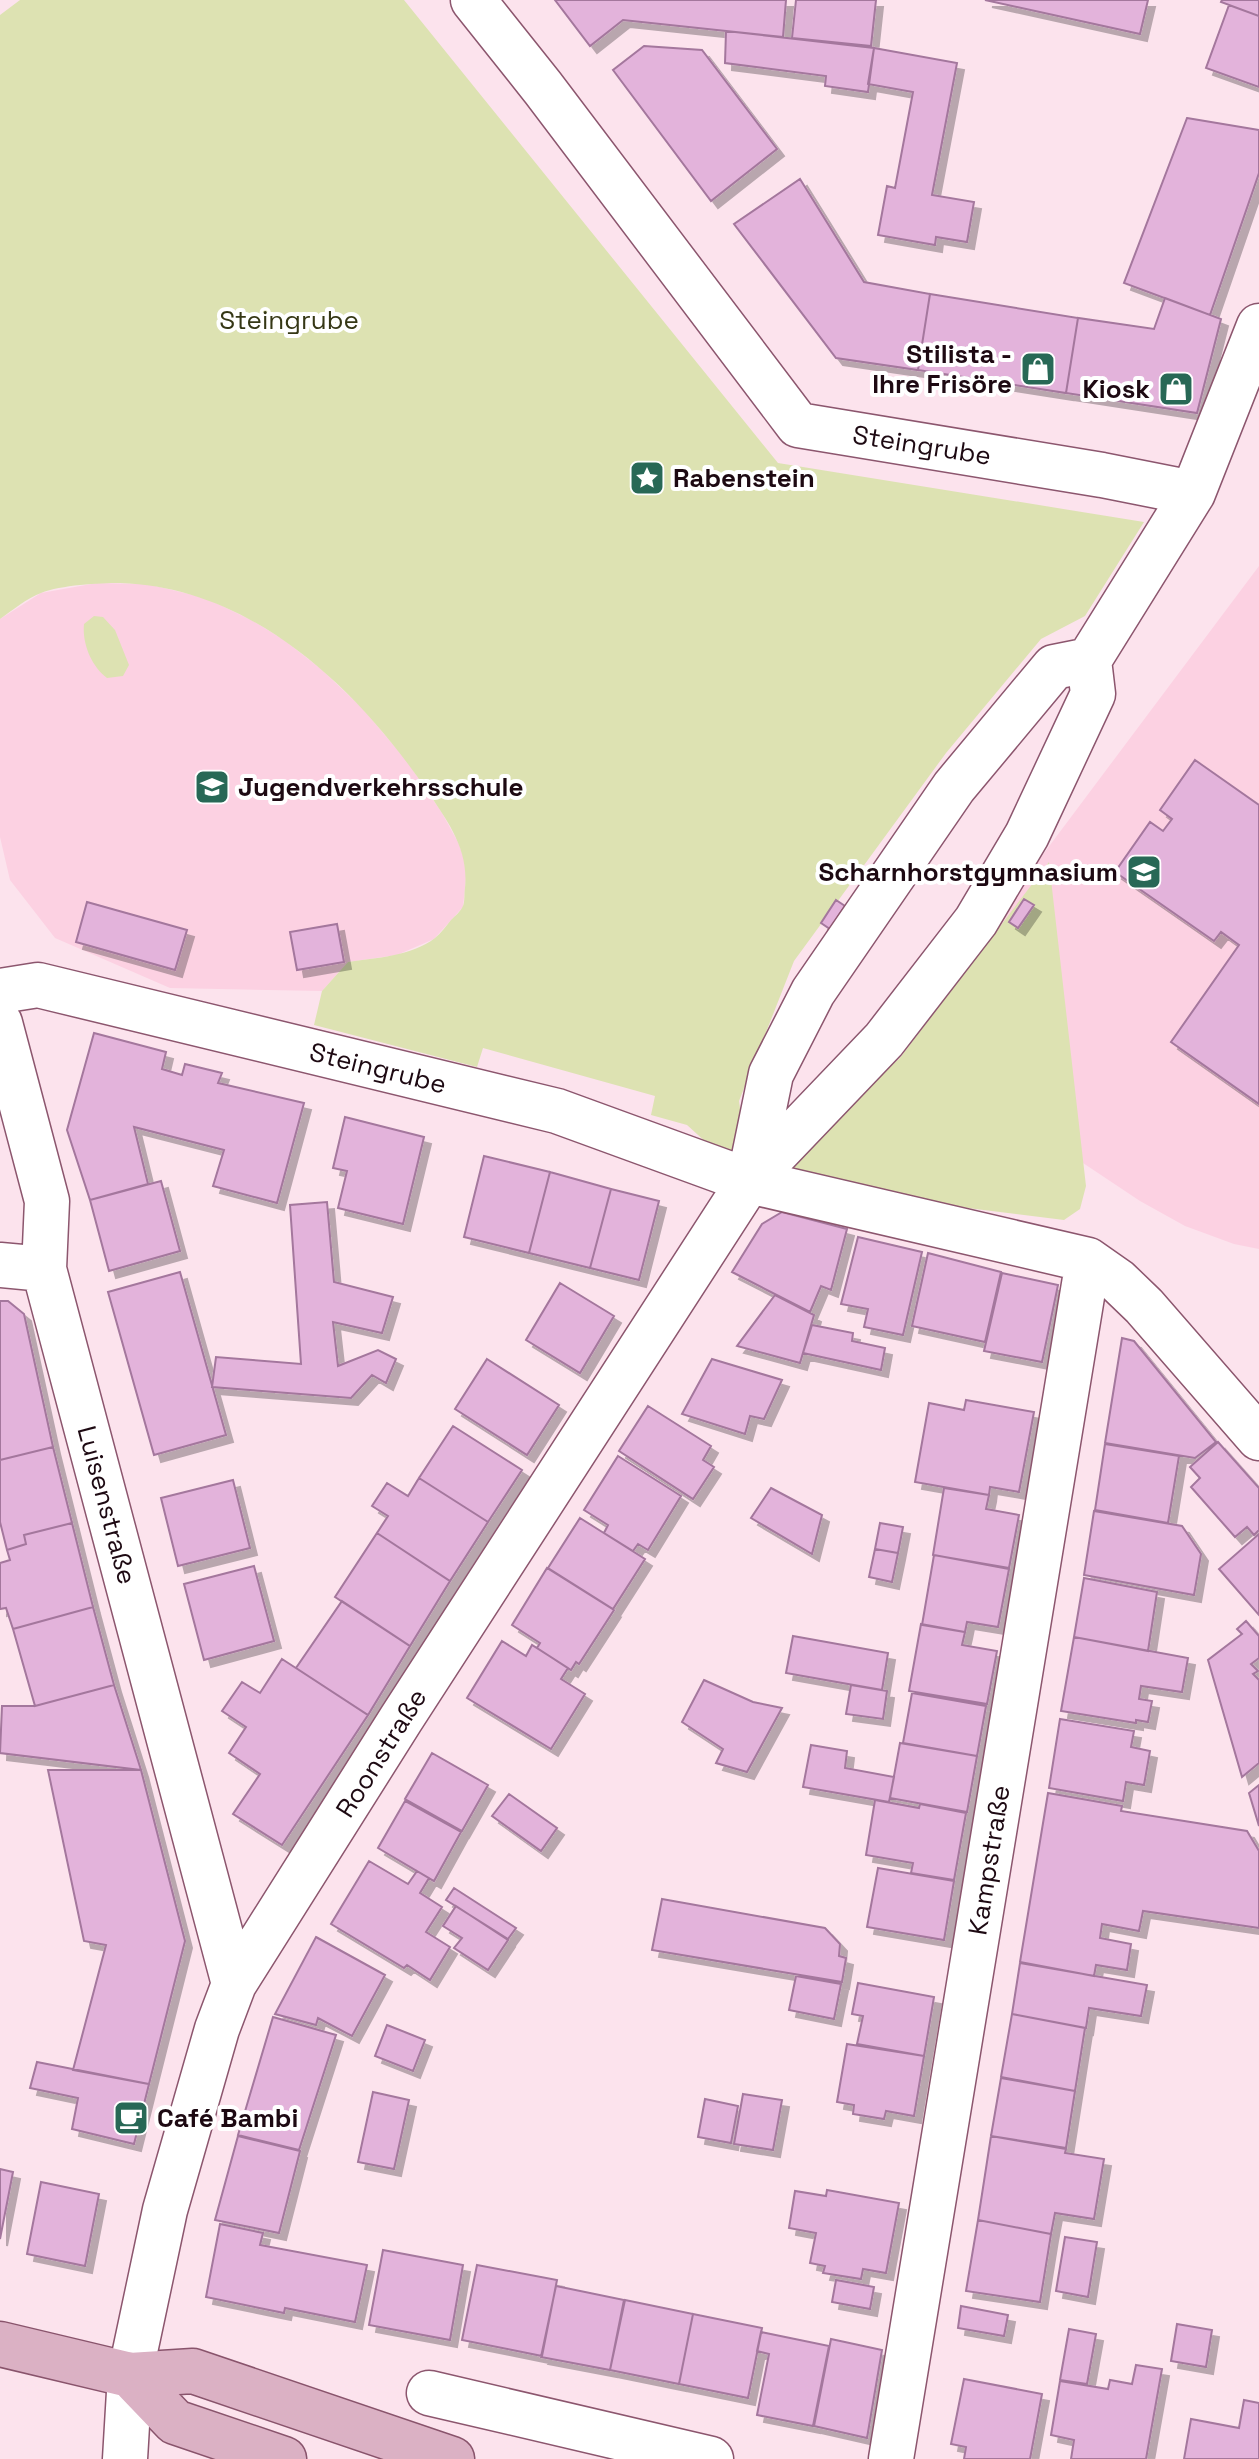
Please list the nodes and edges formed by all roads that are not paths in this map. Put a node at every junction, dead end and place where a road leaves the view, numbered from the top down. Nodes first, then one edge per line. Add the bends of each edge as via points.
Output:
1 (473, 0) edge
2 (1259, 326) edge
3 (1250, 377) edge
4 (1193, 493) junction
5 (1089, 660) junction
6 (0, 991) edge
7 (0, 1023) edge
8 (749, 1181) junction
9 (1088, 1260) junction
10 (0, 1265) edge
11 (44, 1269) junction
12 (1259, 1438) edge
13 (234, 1984) junction
14 (0, 2344) edge
15 (130, 2375) junction
16 (429, 2393) dead end
17 (125, 2459) edge
18 (284, 2459) edge
19 (452, 2459) edge
20 (711, 2459) edge
21 (891, 2459) edge

1 - 4 street, Steingrube via 798,425
2 - 3 street
3 - 4 street
4 - 5 street
5 - 8 street via 1093,694 1027,835 976,921 884,1040
5 - 8 street via 1054,667 954,787 813,992 771,1074
6 - 8 street, Steingrube via 38,985 557,1111
7 - 11 street, Luisenstraße via 47,1201
8 - 9 street, Steingrube
8 - 13 street, Roonstraße
9 - 12 street via 1144,1306
9 - 21 street, Kampstraße
10 - 11 street
11 - 13 street, Luisenstraße
13 - 15 street, Roonstraße via 165,2210
14 - 15 main road
15 - 17 street, Roonstraße
15 - 18 main road via 175,2422
15 - 19 main road via 193,2371
16 - 20 street

